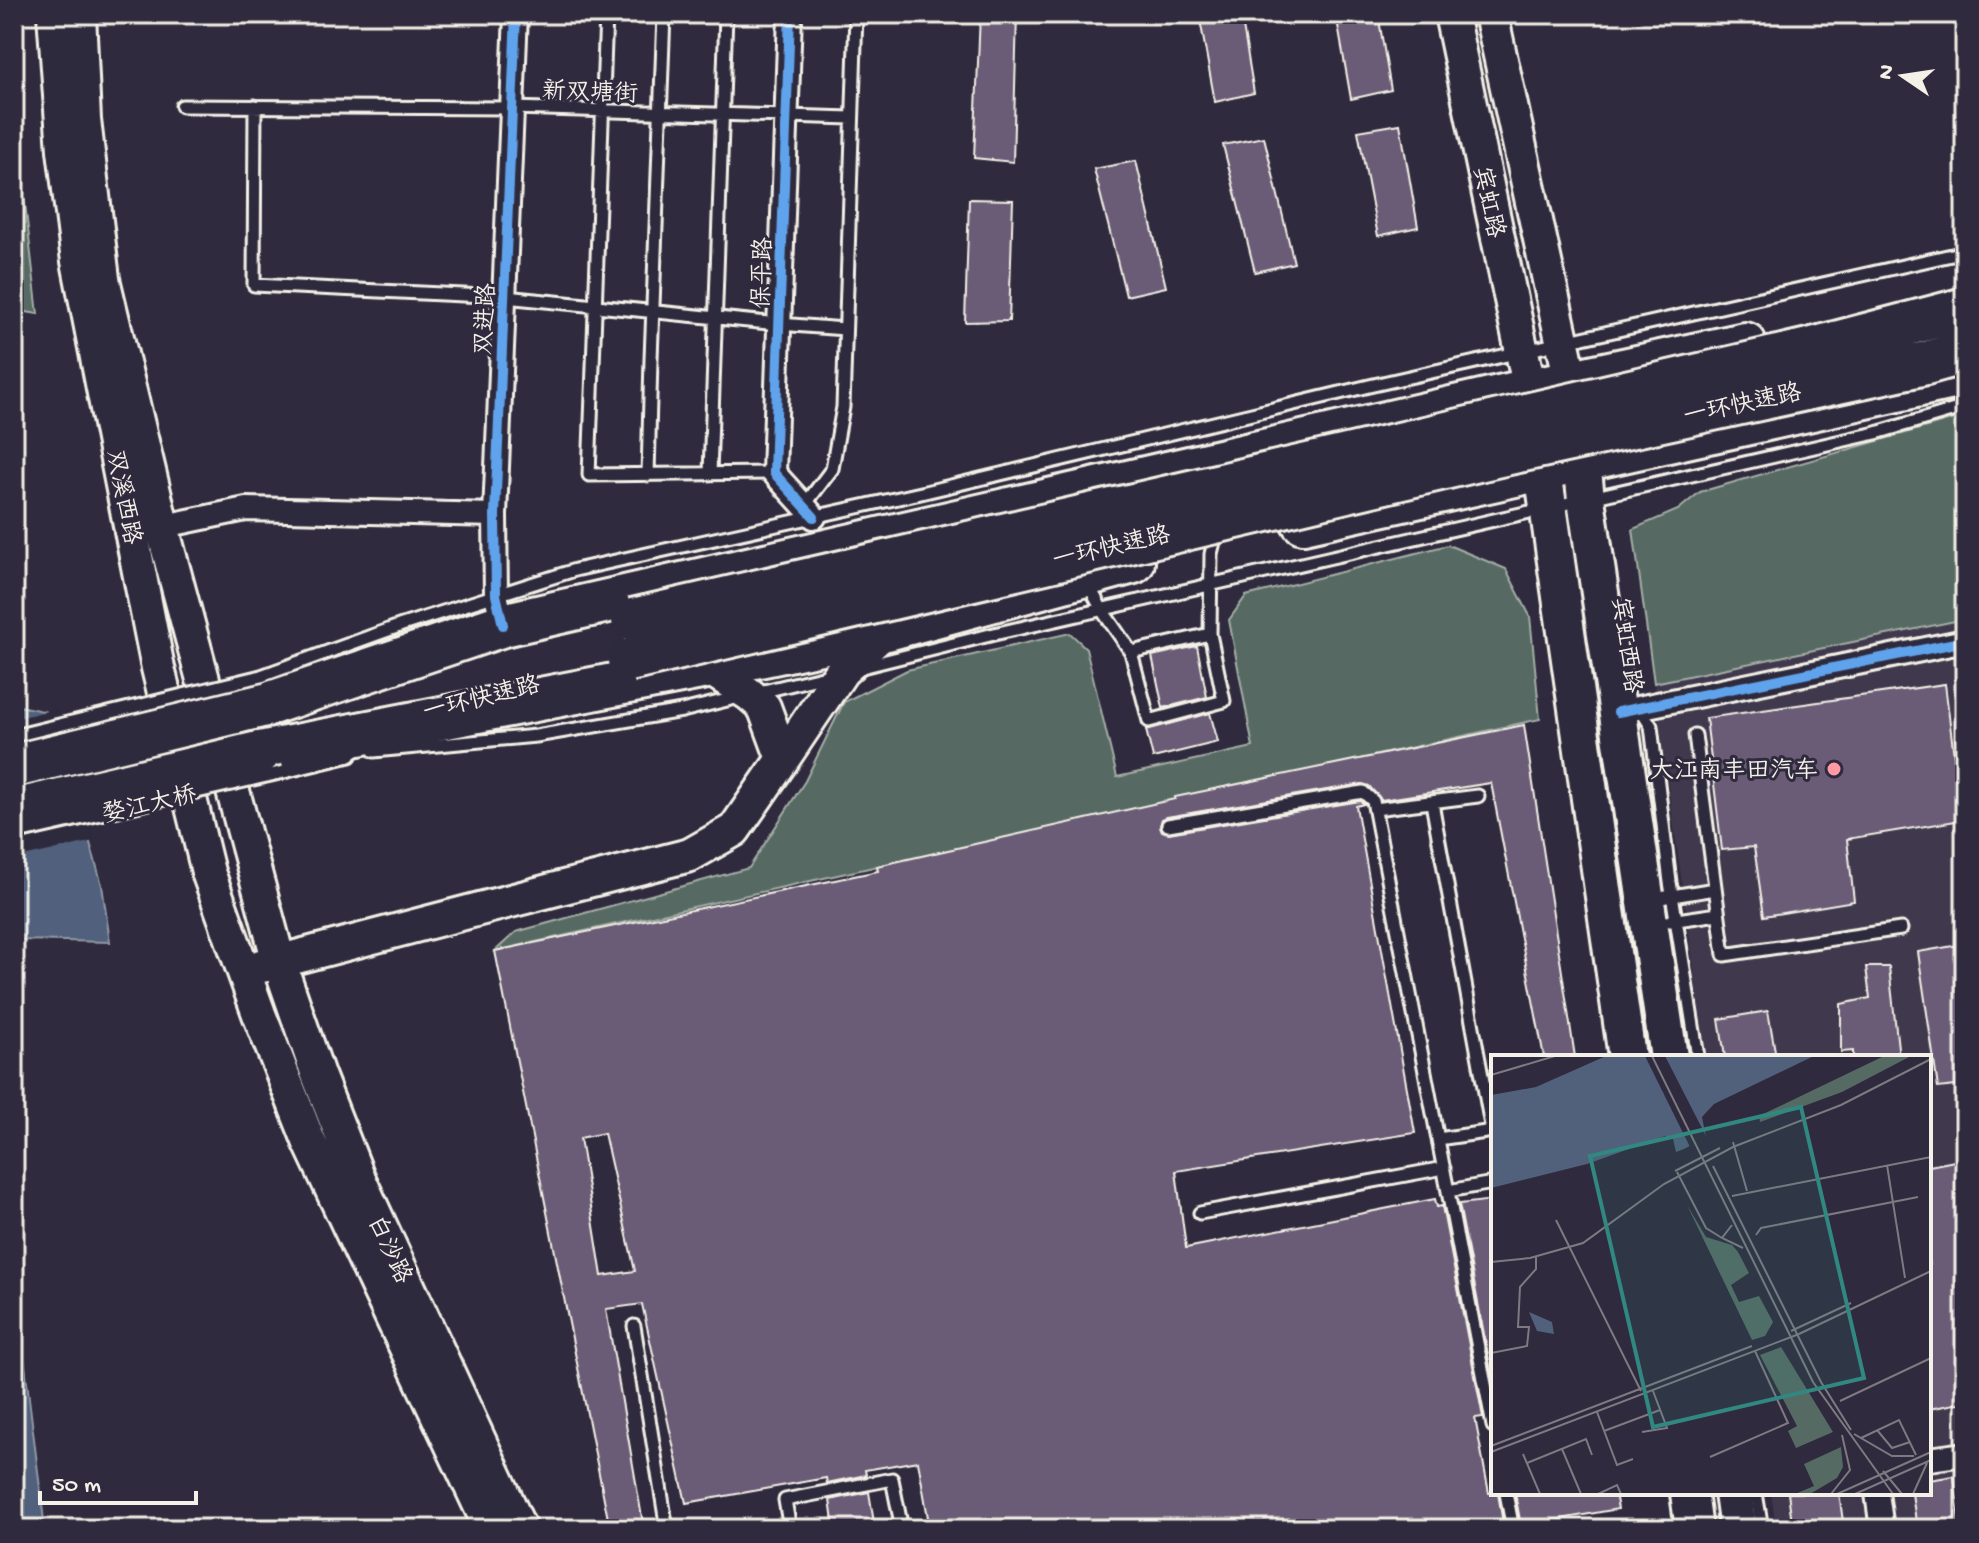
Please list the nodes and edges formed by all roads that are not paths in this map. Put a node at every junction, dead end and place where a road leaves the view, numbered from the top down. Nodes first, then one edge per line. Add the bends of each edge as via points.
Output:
1 (54, 14) edge
2 (79, 14) edge
3 (516, 14) edge
4 (606, 14) edge
5 (664, 14) edge
6 (726, 14) edge
7 (790, 14) edge
8 (856, 14) edge
9 (1451, 14) edge
10 (1491, 14) edge
11 (182, 106) dead end
12 (255, 106) junction
13 (512, 108) junction
14 (603, 111) junction
15 (660, 113) junction
16 (723, 114) junction
17 (787, 116) junction
18 (852, 118) junction
19 (1965, 252) edge
20 (1965, 294) edge
21 (505, 297) junction
22 (595, 307) junction
23 (1965, 309) edge
24 (652, 313) junction
25 (716, 319) junction
26 (779, 324) junction
27 (845, 329) junction
28 (1965, 352) edge
29 (1567, 362) junction
30 (1526, 371) junction
31 (1965, 375) edge
32 (1965, 407) edge
33 (774, 473) junction
34 (710, 474) junction
35 (648, 475) junction
36 (1566, 484) junction
37 (809, 511) junction
38 (495, 515) junction
39 (147, 529) junction
40 (1214, 542) junction
41 (1210, 585) junction
42 (1092, 592) junction
43 (499, 610) junction
44 (887, 629) junction
45 (1210, 634) junction
46 (631, 640) junction
47 (1965, 641) edge
48 (1131, 652) junction
49 (707, 667) junction
50 (842, 671) junction
51 (263, 690) junction
52 (749, 694) junction
53 (1628, 709) junction
54 (1695, 735) dead end
55 (14, 736) edge
56 (783, 759) junction
57 (272, 762) junction
58 (14, 766) edge
59 (1478, 796) dead end
60 (1432, 803) junction
61 (1375, 809) junction
62 (14, 811) edge
63 (1168, 825) dead end
64 (14, 834) edge
65 (1715, 889) junction
66 (1661, 910) junction
67 (1718, 914) junction
68 (1901, 929) dead end
69 (279, 962) junction
70 (243, 971) junction
71 (1627, 1055) edge
72 (1669, 1055) edge
73 (1697, 1055) edge
74 (1491, 1120) edge
75 (1491, 1131) edge
76 (1438, 1139) junction
77 (1444, 1168) junction
78 (1491, 1183) edge
79 (1448, 1191) junction
80 (1200, 1213) dead end
81 (634, 1326) dead end
82 (1491, 1416) edge
83 (1965, 1454) edge
84 (1931, 1459) edge
85 (1506, 1495) edge
86 (1689, 1495) edge
87 (1733, 1495) edge
88 (1756, 1495) edge
89 (1877, 1495) edge
90 (491, 1529) edge
91 (520, 1529) edge
92 (667, 1529) edge
93 (790, 1529) edge
94 (902, 1529) edge
95 (1513, 1529) edge
96 (1694, 1529) edge
97 (1738, 1529) edge
98 (1762, 1529) edge
99 (1882, 1529) edge

1 - 39 main road, 双溪西路 via 78,261
2 - 39 main road, 双溪西路 via 84,120 103,279
3 - 13 street, 双进路
4 - 14 lane
5 - 15 lane
6 - 16 lane
7 - 17 street, 保平路
8 - 18 lane
9 - 30 main road, 宾虹路
10 - 29 main road, 宾虹路
11 - 12 lane, 新双塘街
12 - 13 lane, 新双塘街
12 - 21 lane via 254,285
13 - 14 lane, 新双塘街
13 - 21 street, 双进路
14 - 15 lane, 新双塘街
14 - 22 lane
15 - 16 lane, 新双塘街
15 - 24 lane
16 - 17 lane, 新双塘街
16 - 25 lane
17 - 18 lane, 新双塘街
17 - 26 street, 保平路
18 - 27 lane
19 - 29 lane
20 - 29 highway
21 - 22 lane
21 - 38 street, 双进路
22 - 24 lane
22 - 35 lane via 589,475
23 - 46 highway, 一环快速路, bridge
24 - 25 lane
24 - 35 lane
25 - 26 lane
25 - 34 lane
26 - 27 lane
26 - 33 street, 保平路
27 - 37 lane via 843,407 832,469
28 - 46 highway, 一环快速路, bridge
29 - 30 highway
29 - 36 main road, 宾虹西路
30 - 36 main road, 宾虹西路
30 - 37 lane
30 - 43 highway
31 - 36 highway
32 - 36 lane via 1876,433
33 - 34 lane
33 - 37 street
34 - 35 lane
36 - 40 highway
36 - 41 lane
36 - 53 main road, 宾虹西路
36 - 71 main road, 宾虹西路
37 - 43 lane via 575,570
38 - 39 street via 246,509
38 - 43 street, 双进路
39 - 69 main road, 双溪西路
39 - 70 main road, 双溪西路 via 158,668 208,872
40 - 41 lane
40 - 42 highway
41 - 42 lane
41 - 45 lane
42 - 44 highway
42 - 48 lane
42 - 50 lane via 994,634
43 - 51 highway
44 - 49 highway
44 - 50 main road
45 - 48 lane
45 - 48 lane via 1224,701 1149,721
46 - 51 highway, 一环快速路
46 - 57 highway, 一环快速路
47 - 53 street
49 - 52 main road
49 - 57 highway
50 - 52 lane
50 - 56 main road
51 - 55 lane, bridge
51 - 58 highway, bridge
52 - 56 main road via 764,707
52 - 57 lane via 536,736
53 - 66 main road, 宾虹西路
54 - 65 lane
56 - 69 main road via 734,830 690,855
57 - 62 highway, 婺江大桥, bridge
57 - 64 lane, 婺江大桥, bridge
59 - 60 lane
60 - 61 lane
60 - 74 lane
61 - 63 lane via 1363,792
61 - 76 lane
65 - 66 lane
65 - 67 lane
66 - 67 lane
66 - 72 main road, 宾虹西路
66 - 73 lane
67 - 68 lane via 1724,955
69 - 70 main road
69 - 91 main road, 白沙路 via 358,1177
70 - 90 main road, 白沙路 via 309,1141
75 - 76 lane
76 - 77 lane
77 - 79 lane
77 - 80 lane
78 - 79 lane
79 - 82 lane
81 - 92 lane
83 - 84 street
85 - 95 lane
86 - 96 main road
87 - 97 main road
88 - 98 lane
89 - 99 street
93 - 94 lane via 785,1500 892,1479

